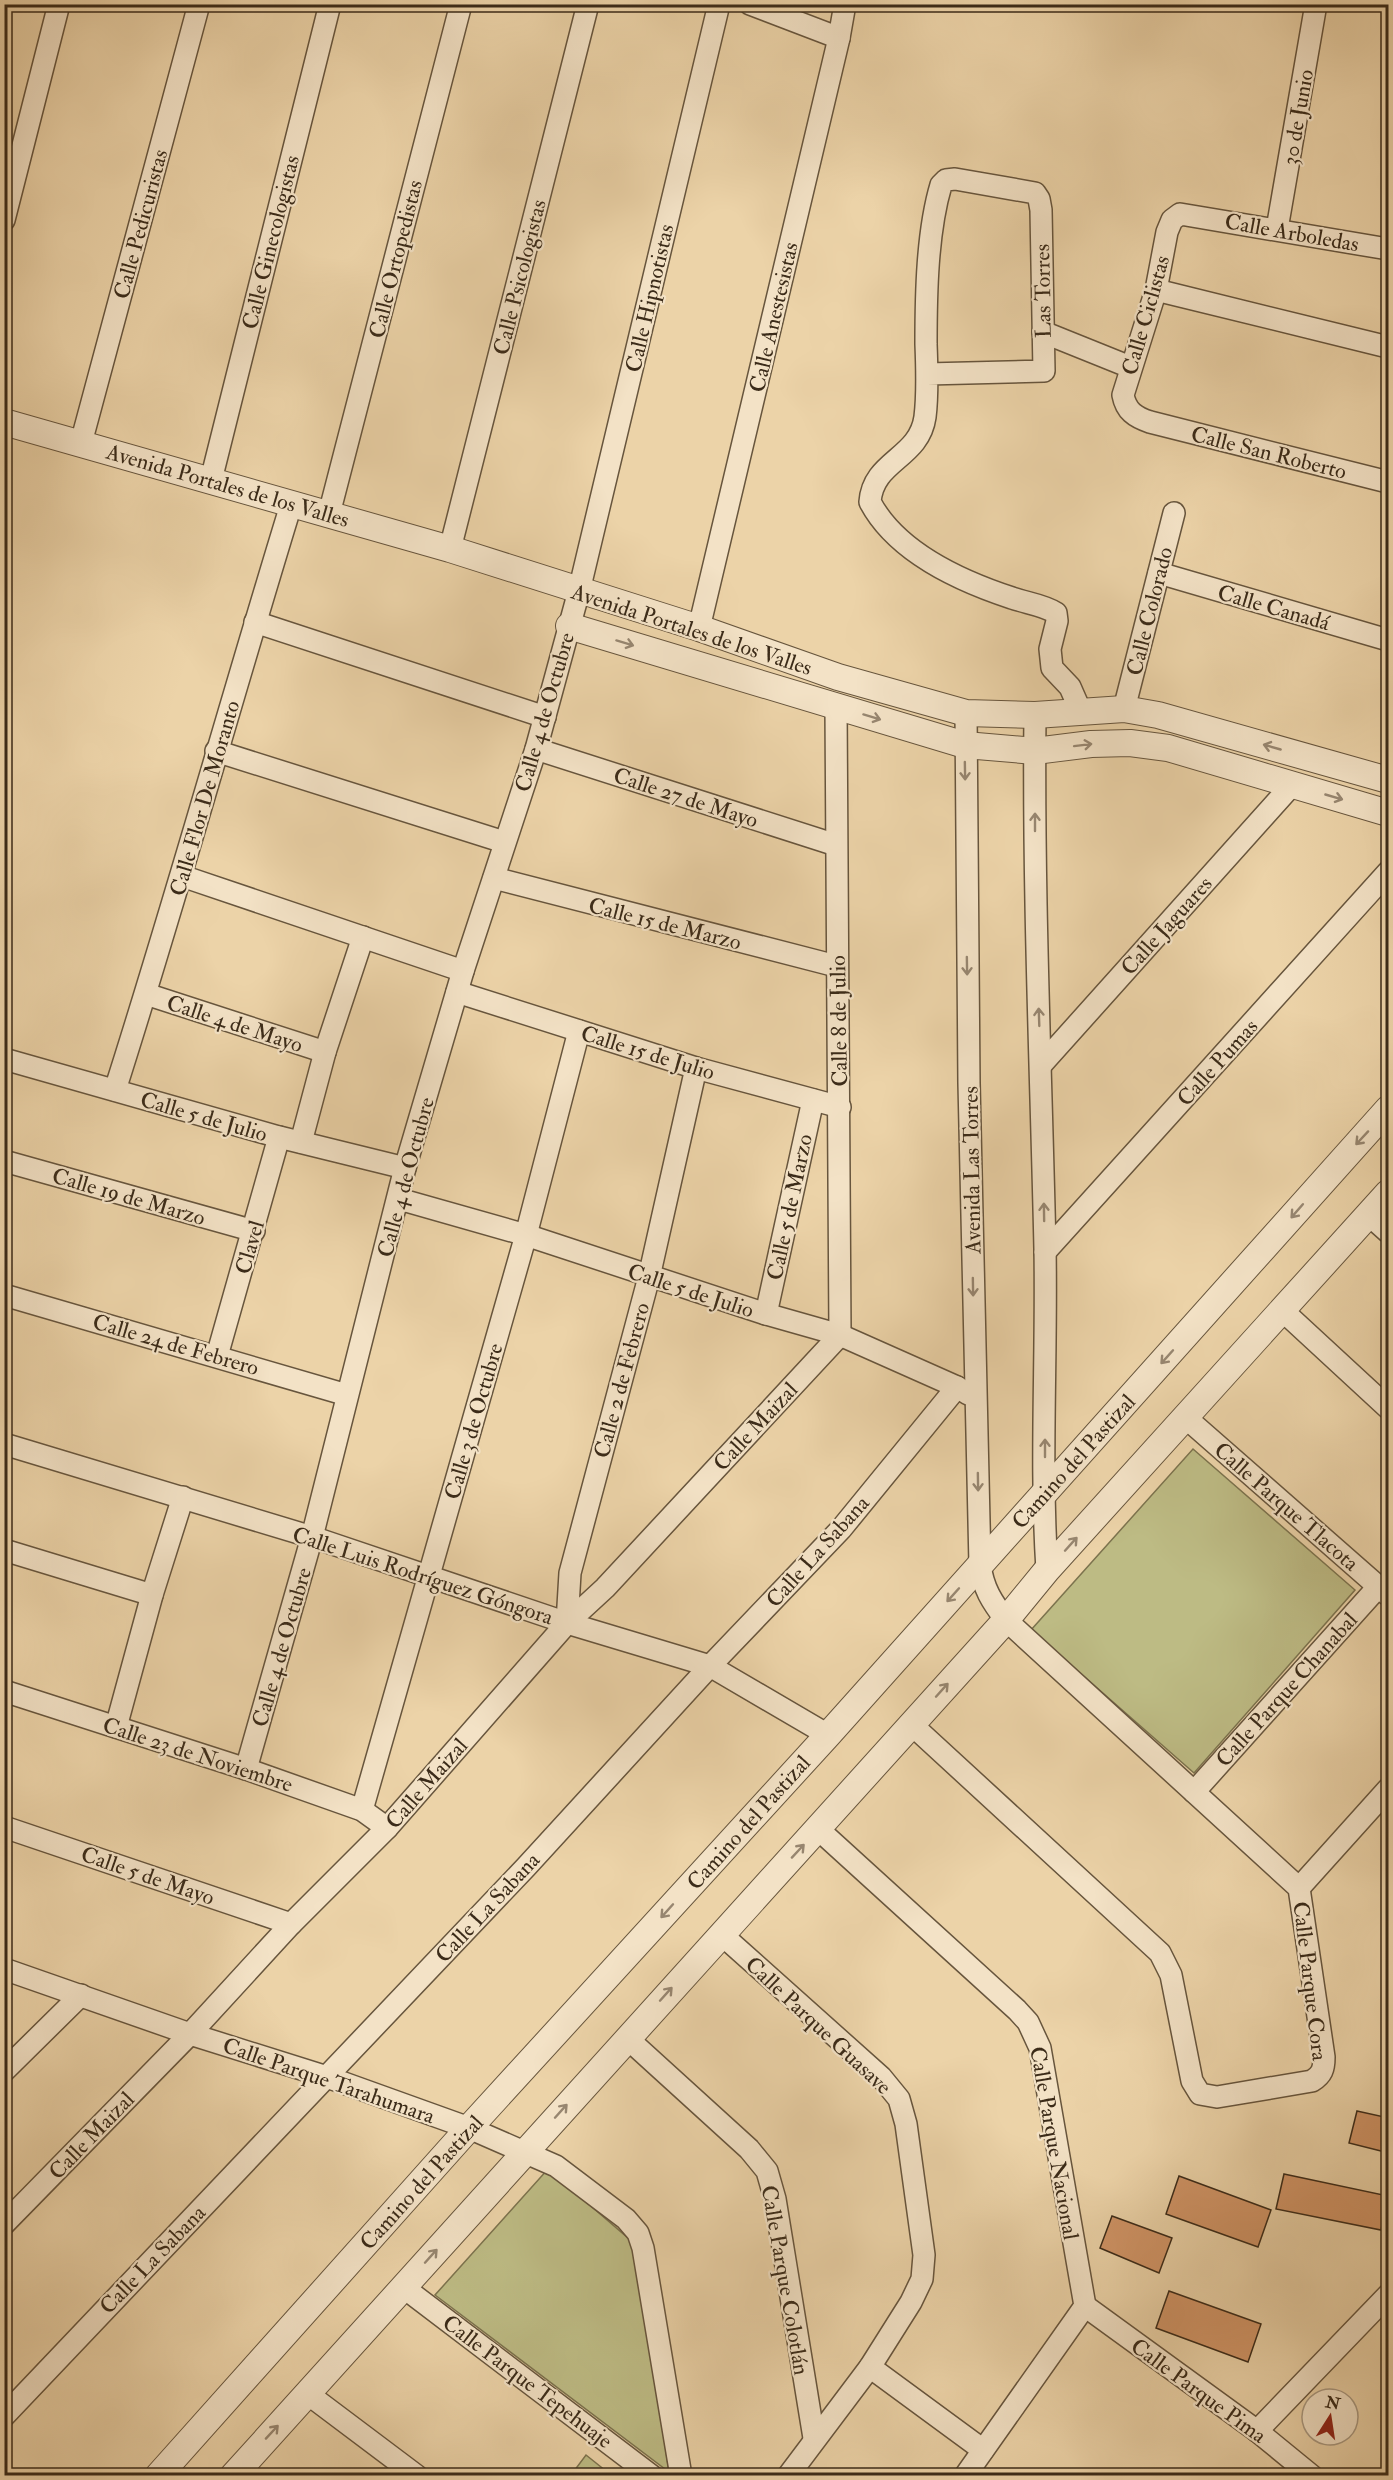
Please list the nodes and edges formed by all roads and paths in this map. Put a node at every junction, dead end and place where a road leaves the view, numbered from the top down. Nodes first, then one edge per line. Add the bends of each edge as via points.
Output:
1 (59, 4) edge
2 (199, 4) edge
3 (330, 4) edge
4 (461, 4) edge
5 (588, 4) edge
6 (719, 4) edge
7 (750, 4) edge
8 (845, 4) edge
9 (1316, 4) edge
10 (839, 38) junction
11 (1196, 215) joint
12 (4, 220) edge
13 (1277, 229) junction
14 (1389, 249) edge
15 (1156, 290) junction
16 (1043, 332) junction
17 (1389, 346) edge
18 (1130, 367) junction
19 (927, 374) junction
20 (4, 422) edge
21 (1150, 422) joint
22 (81, 442) junction
23 (211, 480) junction
24 (1389, 482) edge
25 (291, 505) junction
26 (1174, 513) dead end
27 (329, 514) junction
28 (450, 549) junction
29 (1159, 573) junction
30 (579, 591) junction
31 (255, 622) junction
32 (569, 626) junction
33 (699, 628) junction
34 (1389, 640) edge
35 (836, 706) junction
36 (1124, 709) junction
37 (966, 712) junction
38 (1081, 712) junction
39 (1035, 715) junction
40 (545, 717) junction
41 (965, 745) junction
42 (536, 749) junction
43 (1035, 751) junction
44 (216, 752) junction
45 (1389, 780) edge
46 (1292, 784) junction
47 (1389, 813) edge
48 (504, 842) junction
49 (836, 845) junction
50 (1389, 872) edge
51 (182, 876) junction
52 (494, 878) junction
53 (363, 937) junction
54 (836, 966) junction
55 (463, 971) junction
56 (457, 992) junction
57 (146, 994) junction
58 (579, 1031) junction
59 (325, 1052) junction
60 (4, 1059) edge
61 (1041, 1065) junction
62 (696, 1068) junction
63 (115, 1090) junction
64 (813, 1100) junction
65 (840, 1107) junction
66 (1389, 1110) edge
67 (279, 1137) junction
68 (301, 1143) junction
69 (4, 1161) edge
70 (405, 1168) junction
71 (1389, 1193) edge
72 (399, 1198) junction
73 (1369, 1215) junction
74 (254, 1231) junction
75 (1389, 1232) edge
76 (526, 1235) junction
77 (1045, 1252) junction
78 (649, 1277) junction
79 (4, 1295) edge
80 (1284, 1311) junction
81 (766, 1314) junction
82 (840, 1335) junction
83 (217, 1356) junction
84 (957, 1387) junction
85 (347, 1395) junction
86 (975, 1399) junction
87 (1389, 1408) edge
88 (1185, 1417) junction
89 (4, 1444) edge
90 (1045, 1493) junction
91 (183, 1497) junction
92 (312, 1537) junction
93 (4, 1550) edge
94 (980, 1565) junction
95 (1047, 1570) junction
96 (429, 1577) junction
97 (1383, 1591) edge
98 (152, 1595) junction
99 (1006, 1620) junction
100 (567, 1623) junction
101 (710, 1666) junction
102 (4, 1691) edge
103 (911, 1724) junction
104 (116, 1727) junction
105 (828, 1735) junction
106 (246, 1769) junction
107 (1389, 1789) edge
108 (1194, 1792) junction
109 (362, 1810) junction
110 (4, 1827) edge
111 (387, 1828) junction
112 (818, 1829) junction
113 (1299, 1888) junction
114 (291, 1924) junction
115 (721, 1934) junction
116 (4, 1970) edge
117 (81, 1995) junction
118 (190, 2034) junction
119 (627, 2038) junction
120 (4, 2071) edge
121 (327, 2077) junction
122 (469, 2128) junction
123 (525, 2152) junction
124 (4, 2224) edge
125 (403, 2287) junction
126 (1389, 2295) edge
127 (1085, 2306) junction
128 (870, 2367) junction
129 (308, 2394) junction
130 (4, 2416) edge
131 (1257, 2431) junction
132 (814, 2438) junction
133 (983, 2450) junction
134 (158, 2475) edge
135 (232, 2475) edge
136 (417, 2475) edge
137 (652, 2475) edge
138 (681, 2475) edge
139 (788, 2475) edge
140 (965, 2475) edge
141 (1312, 2475) edge

1 - 12 street
2 - 22 street, Calle Pedicuristas
3 - 23 street, Calle Ginecologistas
4 - 27 street, Calle Ortopedistas
5 - 28 street, Calle Psicologistas
6 - 30 street, Calle Hipnotistas
7 - 10 street
8 - 10 street, Calle Anestesistas
9 - 13 street, 30 de Junio
10 - 33 street, Calle Anestesistas
11 - 13 street, Calle Arboledas
11 - 15 street, Calle Ciclistas via 1180,214 1172,220
13 - 14 street, Calle Arboledas
15 - 17 street
15 - 18 street, Calle Ciclistas
16 - 18 street
16 - 19 street, Las Torres via 1044,371
16 - 19 street, Las Torres via 1039,199 1027,190 946,180 941,185 926,286
18 - 21 street, Calle Ciclistas via 1123,395 1125,406 1136,417
19 - 38 street via 925,418 918,440 885,469 876,481 870,502 876,514 910,548 962,579 1056,613 1050,650 1052,668 1070,687
20 - 22 street, Avenida Portales de los Valles
21 - 24 street, Calle San Roberto
22 - 23 street, Avenida Portales de los Valles
23 - 25 street, Avenida Portales de los Valles
25 - 27 street, Avenida Portales de los Valles
25 - 31 street, Calle Flor De Moranto
26 - 29 street, Calle Colorado
27 - 28 street, Avenida Portales de los Valles
28 - 30 street, Avenida Portales de los Valles
29 - 34 street, Calle Canadá
29 - 36 street, Calle Colorado
30 - 32 street, Calle 4 de Octubre
30 - 33 street, Avenida Portales de los Valles
31 - 40 street
31 - 44 street, Calle Flor De Moranto
32 -> 35 street, Avenida Portales de los Valles
32 - 40 street, Calle 4 de Octubre
33 - 37 street, Avenida Portales de los Valles via 838,677
35 -> 41 street, Avenida Portales de los Valles
35 - 49 street, Calle 8 de Julio
36 - 38 street, Avenida Portales de los Valles
45 -> 36 street, Avenida Portales de los Valles via 1158,715
37 - 39 street, Avenida Portales de los Valles
37 - 41 street, Avenida Las Torres
38 - 39 street, Avenida Portales de los Valles
39 - 43 street
40 - 42 street, Calle 4 de Octubre
41 - 43 street, Avenida Portales de los Valles
41 -> 86 street, Avenida Las Torres
42 - 48 street, Calle 4 de Octubre
42 - 49 street, Calle 27 de Mayo
43 -> 46 street, Avenida Portales de los Valles via 1130,743 1168,748
61 -> 43 street via 1035,918
44 - 48 street
44 - 51 street, Calle Flor De Moranto
46 -> 47 street, Avenida Portales de los Valles
46 - 61 street, Calle Jaguares
48 - 52 street, Calle 4 de Octubre
49 - 54 street, Calle 8 de Julio
50 - 77 street, Calle Pumas
51 - 53 street
51 - 57 street, Calle Flor De Moranto
52 - 54 street, Calle 15 de Marzo
52 - 55 street, Calle 4 de Octubre
53 - 55 street
53 - 59 street
54 - 65 street, Calle 8 de Julio
55 - 56 street, Calle 4 de Octubre
56 - 58 street, Calle 15 de Julio
56 - 70 street, Calle 4 de Octubre
57 - 59 street, Calle 4 de Mayo
57 - 63 street, Calle Flor De Moranto
58 - 62 street, Calle 15 de Julio
58 - 76 street, Calle 3 de Octubre
59 - 68 street
60 - 63 street, Calle 5 de Julio
77 -> 61 street
62 - 64 street, Calle 15 de Julio
62 - 78 street, Calle 2 de Febrero
63 - 67 street, Calle 5 de Julio
64 - 65 street, Calle 15 de Julio
64 - 81 street, Calle 5 de Marzo
65 - 82 street, Calle 8 de Julio
66 -> 90 street, Camino del Pastizal
67 - 68 street, Calle 5 de Julio
67 - 74 street, Clavel
68 - 70 street, Calle 5 de Julio
69 - 74 street, Calle 19 de Marzo
70 - 72 street, Calle 4 de Octubre
71 - 73 street
72 - 76 street, Calle 5 de Julio
72 - 85 street, Calle 4 de Octubre
73 - 75 street
73 - 80 street
74 - 83 street, Clavel
76 - 78 street, Calle 5 de Julio
76 - 96 street, Calle 3 de Octubre
90 -> 77 street
78 - 81 street, Calle 5 de Julio
78 - 100 street, Calle 2 de Febrero via 570,1573
79 - 83 street, Calle 24 de Febrero
80 - 87 street
80 - 88 street
81 - 82 street, Calle 5 de Julio
82 - 84 street, Calle 5 de Julio
82 - 100 street, Calle Maizal via 605,1588
83 - 85 street, Calle 24 de Febrero
84 - 86 street, Calle 5 de Julio
84 - 101 street, Calle La Sabana via 841,1529
85 - 92 street, Calle 4 de Octubre
86 -> 94 street, Avenida Las Torres
95 -> 88 street
88 - 97 street, Calle Parque Tlacota
89 - 91 street, Calle Luis Rodríguez Góngora
90 - 94 street, Camino del Pastizal
90 - 95 street
91 - 92 street, Calle Luis Rodríguez Góngora
91 - 98 street
92 - 96 street, Calle Luis Rodríguez Góngora
92 - 106 street, Calle 4 de Octubre
93 - 98 street
94 - 99 street, Avenida Las Torres via 982,1584
94 -> 105 street, Camino del Pastizal
95 - 99 street
96 - 100 street, Calle Luis Rodríguez Góngora
96 - 109 street, Calle 3 de Octubre
97 - 108 street, Calle Parque Chanabal
98 - 104 street
103 -> 99 street
99 - 108 street, Calle Parque Cora
100 - 101 street, Calle Luis Rodríguez Góngora
100 - 111 street, Calle Maizal
101 - 105 street, Calle Luis Rodríguez Góngora
101 - 121 street, Calle La Sabana
102 - 104 street, Calle 23 de Noviembre
103 - 112 street
103 - 113 street, Calle Parque Cora via 1160,1953 1171,1975 1192,2081 1204,2096 1312,2081 1323,2070
104 - 106 street, Calle 23 de Noviembre
105 -> 122 street, Camino del Pastizal
106 - 109 street, Calle 23 de Noviembre
107 - 113 street
108 - 113 street, Calle Parque Cora
109 - 111 street, Calle 23 de Noviembre
110 - 114 street, Calle 5 de Mayo
111 - 114 street, Calle Maizal
115 -> 112 street
112 - 127 street, Calle Parque Nacional via 1017,2010 1037,2038
114 - 118 street, Calle Maizal
119 -> 115 street
115 - 128 street, Calle Parque Guasave via 881,2077 898,2099 906,2124 924,2255 922,2279
116 - 117 street, Calle Parque Tarahumara
117 - 118 street, Calle Parque Tarahumara
117 - 120 street
118 - 121 street, Calle Parque Tarahumara
118 - 124 street, Calle Maizal
123 -> 119 street
119 - 132 street, Calle Parque Colotlán via 749,2149 767,2171 775,2199
121 - 122 street, Calle Parque Tarahumara
121 - 130 street, Calle La Sabana
122 - 123 street, Calle Parque Tarahumara
122 - 134 street, Camino del Pastizal
125 -> 123 street
123 - 138 street, Calle Parque Tarahumara via 556,2166 626,2219 638,2233
125 - 129 street
125 - 137 street, Calle Parque Tepehuaje
126 - 131 street
127 - 131 street, Calle Parque Pima
127 - 133 street
128 - 132 street, Calle Parque Guasave
128 - 133 street
135 -> 129 street
129 - 136 street
131 - 141 street, Calle Parque Pima
132 - 139 street, Calle Parque Guasave
133 - 140 street

